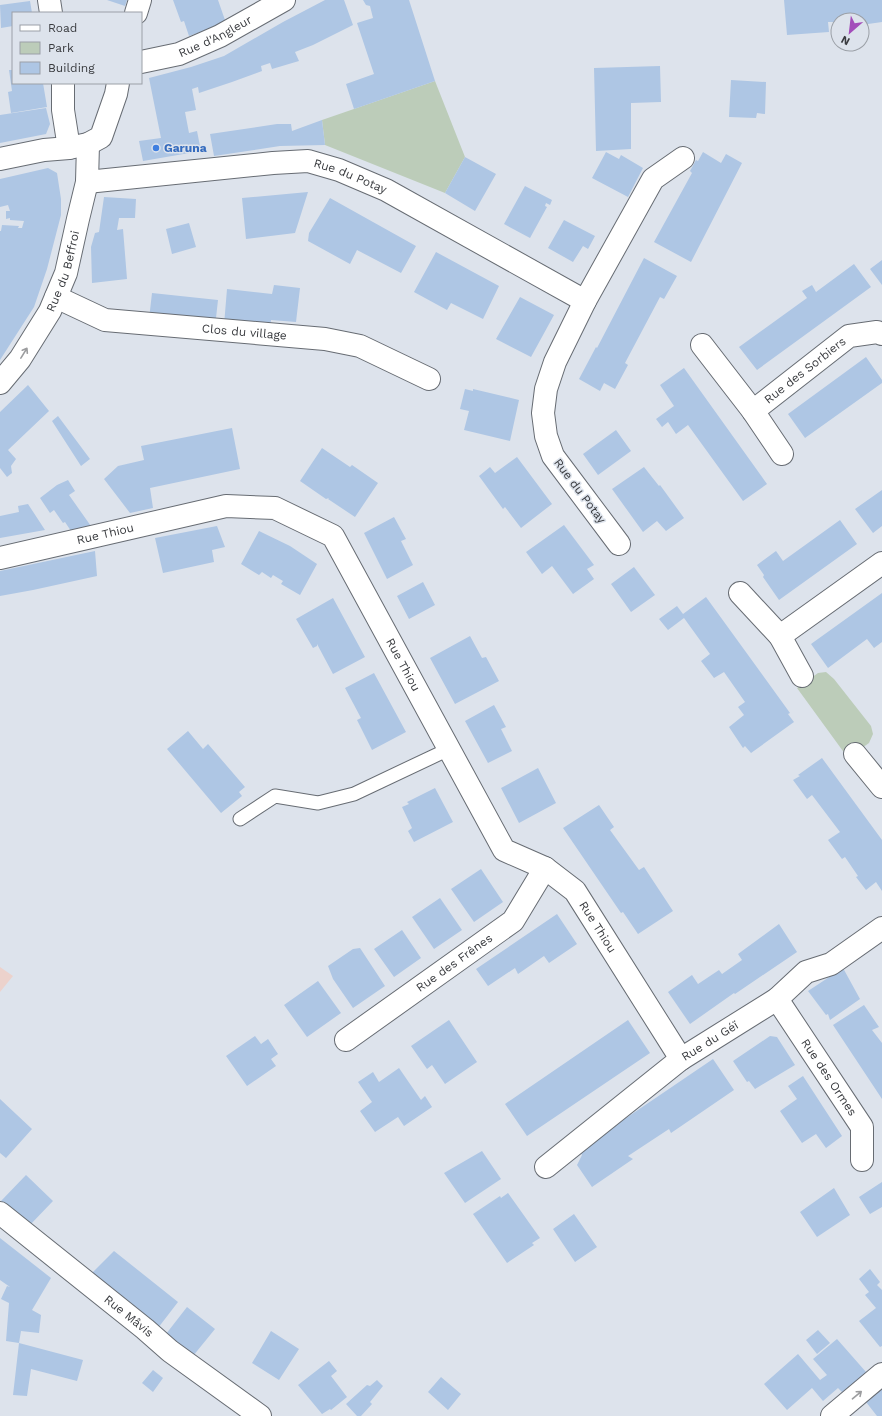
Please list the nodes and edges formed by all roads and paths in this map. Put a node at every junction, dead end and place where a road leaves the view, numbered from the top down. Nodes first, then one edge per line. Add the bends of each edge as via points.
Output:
1 (49, 0) edge
2 (140, 0) edge
3 (284, 0) edge
4 (51, 12) edge
5 (136, 12) edge
6 (142, 62) edge
7 (63, 84) edge
8 (118, 84) edge
9 (86, 143) junction
10 (683, 158) dead end
11 (0, 160) edge
12 (88, 182) junction
13 (56, 297) junction
14 (585, 301) junction
15 (882, 334) edge
16 (702, 345) dead end
17 (429, 379) dead end
18 (0, 383) edge
19 (753, 411) junction
20 (782, 454) dead end
21 (619, 544) dead end
22 (0, 558) edge
23 (882, 563) edge
24 (740, 593) dead end
25 (780, 636) junction
26 (802, 676) dead end
27 (449, 749) junction
28 (855, 754) dead end
29 (882, 787) edge
30 (240, 819) dead end
31 (544, 868) junction
32 (882, 928) edge
33 (777, 1000) junction
34 (346, 1040) dead end
35 (681, 1059) junction
36 (862, 1160) dead end
37 (546, 1167) dead end
38 (0, 1213) edge
39 (882, 1374) edge
40 (260, 1416) edge
41 (832, 1416) edge

1 - 4 street
2 - 5 street
3 - 6 street, Rue d'Angleur via 220,36 179,54
7 - 9 street, Rue du Beffroi via 63,110
8 - 9 street, Rue du Beffroi via 116,94
9 - 11 street
9 - 12 street, Rue du Beffroi
10 - 14 street, Rue du Potay via 653,179
12 - 13 street, Rue du Beffroi via 66,273
12 - 14 street, Rue du Potay via 308,161 339,170 386,190
13 - 17 street, Clos du village via 105,320 325,339 360,346
18 -> 13 street, Rue du Beffroi via 20,359
14 - 21 street, Rue du Potay via 555,362 546,389 543,413 546,436 553,456
15 - 19 street, Rue des Sorbiers via 878,332 849,336
16 - 19 street, Rue des Sorbiers
19 - 20 street, Rue des Sorbiers
22 - 27 street, Rue Thiou via 226,506 275,508 333,536
23 - 25 street
24 - 25 street
25 - 26 street
27 - 30 lane via 354,794 318,803 275,796
27 - 31 street, Rue Thiou via 504,850
28 - 29 street
31 - 34 street, Rue des Frênes via 513,921
31 - 35 street, Rue Thiou via 575,891
32 - 33 street, Rue du Géï via 831,964 806,972
33 - 35 street, Rue du Géï
33 - 36 street, Rue des Ormes via 862,1127
35 - 37 street, Rue du Géï
38 - 40 street, Rue Mâvis via 170,1351
41 -> 39 street

